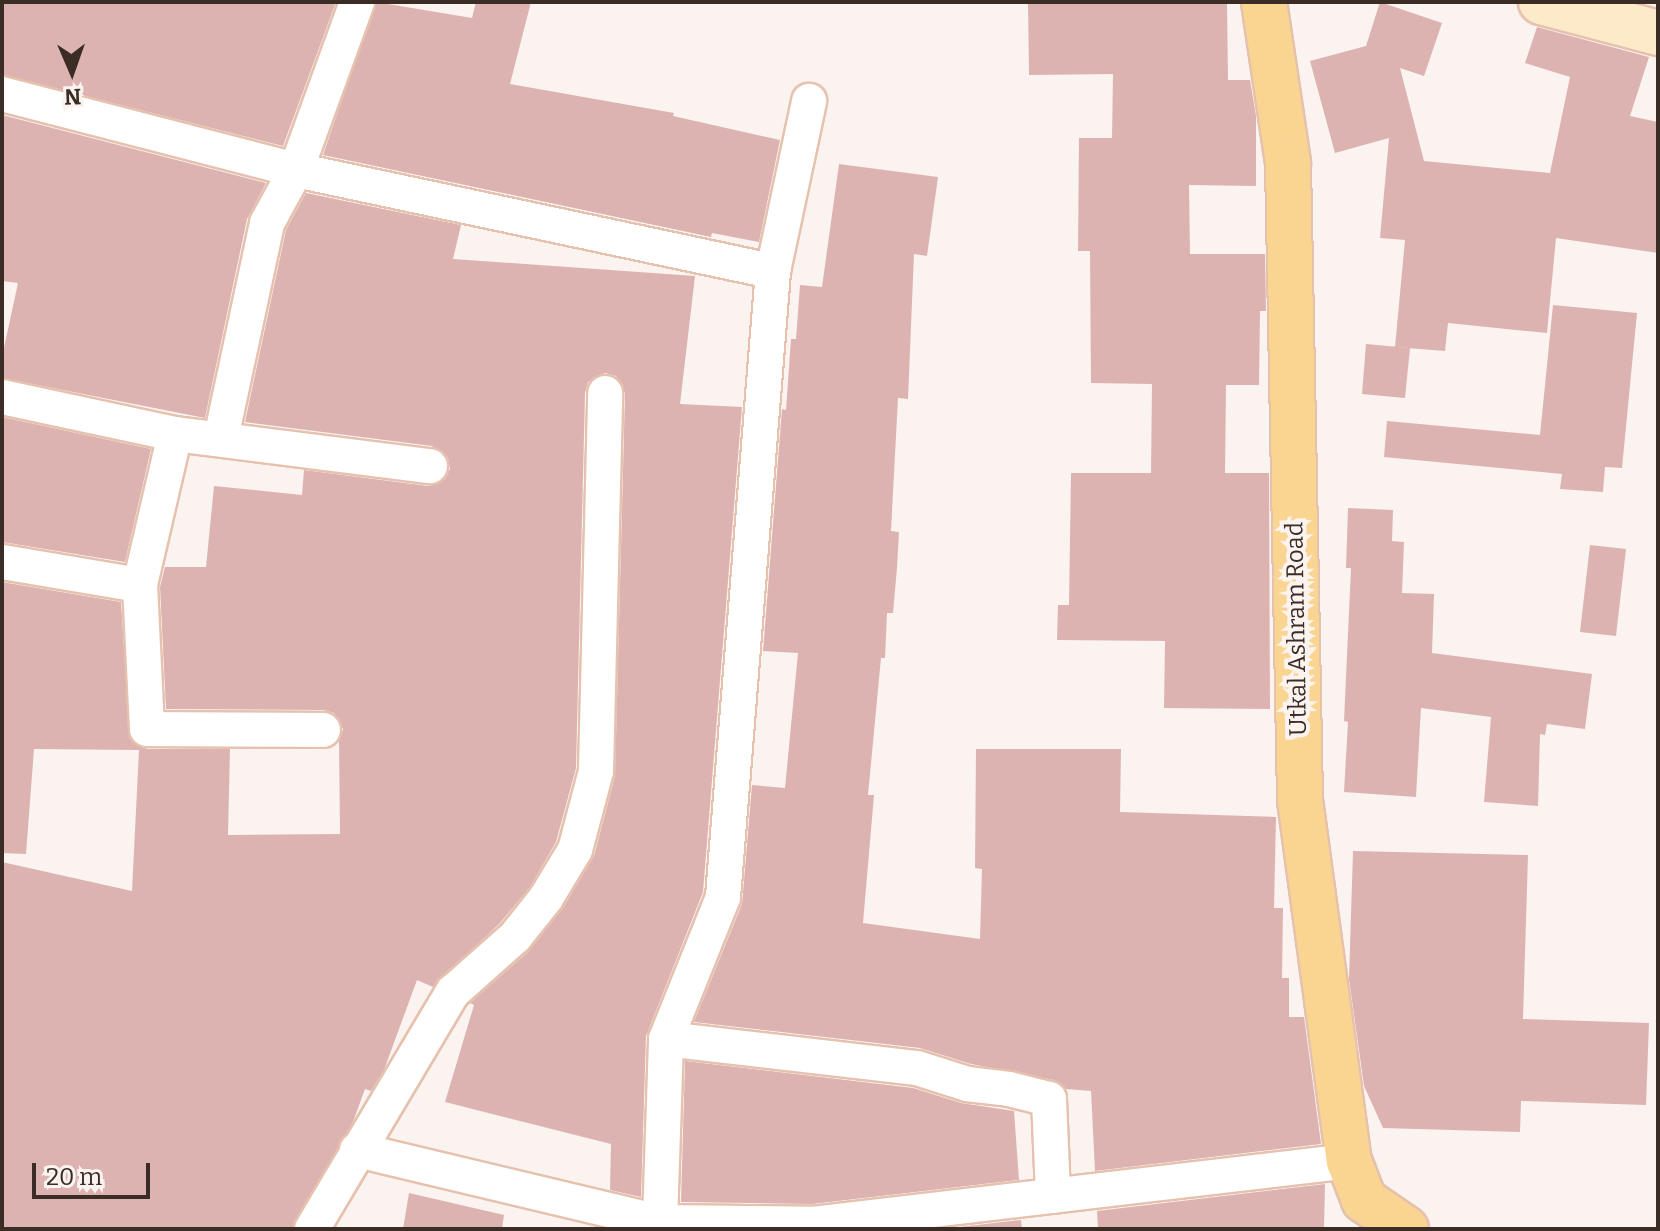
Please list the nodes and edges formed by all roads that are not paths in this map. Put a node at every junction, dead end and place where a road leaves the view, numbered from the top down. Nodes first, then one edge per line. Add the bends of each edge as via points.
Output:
1 (357, 2) edge
2 (1264, 2) edge
3 (1541, 2) edge
4 (1658, 33) edge
5 (2, 94) edge
6 (809, 101) dead end
7 (296, 170) junction
8 (773, 271) junction
9 (605, 393) dead end
10 (2, 397) edge
11 (175, 434) junction
12 (221, 438) junction
13 (430, 466) dead end
14 (2, 562) edge
15 (140, 585) junction
16 (323, 730) dead end
17 (666, 1039) junction
18 (357, 1150) junction
19 (1349, 1161) junction
20 (1053, 1196) junction
21 (656, 1226) edge
22 (312, 1229) edge
23 (1406, 1229) edge

1 - 7 street
2 - 19 main road, Utkal Ashram Road via 1288,163 1300,800
3 - 4 main road
5 - 7 street
6 - 8 street
7 - 8 street
7 - 12 street via 267,223
8 - 17 street via 723,897
9 - 18 street via 596,771 575,850 515,937 453,992
10 - 11 street
11 - 12 street
11 - 15 street
12 - 13 street
14 - 15 street
15 - 16 street via 147,729
17 - 20 street via 917,1068 967,1084 1049,1099
17 - 21 street
18 - 21 street
18 - 22 street
19 - 20 street
19 - 23 main road, Utkal Ashram Road via 1364,1200
20 - 21 street via 813,1224

